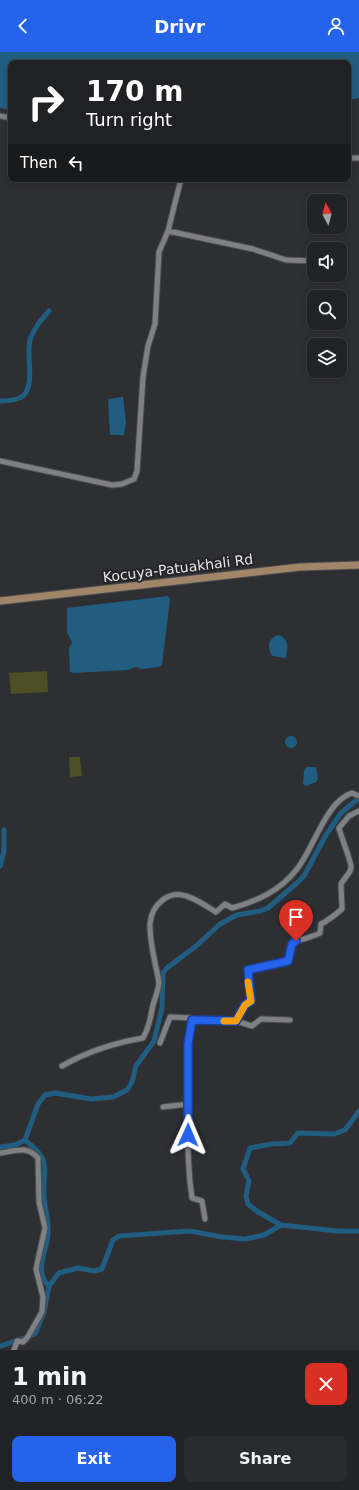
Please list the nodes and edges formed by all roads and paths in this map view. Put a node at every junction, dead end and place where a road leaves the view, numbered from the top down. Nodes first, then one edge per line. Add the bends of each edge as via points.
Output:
1 (180, 182) edge
2 (168, 230) junction
3 (307, 262) edge
4 (0, 460) edge
5 (359, 565) edge
6 (0, 600) edge
7 (359, 796) edge
8 (359, 811) edge
9 (192, 1020) junction
10 (290, 1020) dead end
11 (236, 1021) junction
12 (160, 1043) dead end
13 (62, 1066) dead end
14 (188, 1104) junction
15 (163, 1107) dead end
16 (0, 1153) edge
17 (204, 1219) dead end
18 (14, 1350) edge

1 - 2 street
2 - 3 street via 253,249 286,260
2 - 4 street via 160,252 155,324 142,377 138,444 140,457 134,479 122,484 112,484
5 - 6 main road, Kocuya-Patuakhali Rd via 300,567
7 - 13 street via 352,793 338,800 297,869 278,889 254,902 232,908 225,904 216,912 185,895 173,895 161,900 153,909 150,924 158,991 150,1026 143,1038 100,1048
8 - 11 street via 349,816 339,828 351,863 349,874 341,884 342,909 321,924 320,933 315,937 292,944 288,961 248,970 251,1001 245,1005
9 - 11 street
9 - 12 street via 170,1017
9 - 14 street via 188,1044
10 - 11 street via 261,1019 252,1026
14 - 15 street
14 - 17 street via 186,1154 192,1198 202,1201
16 - 18 street via 27,1150 38,1158 39,1202 45,1228 36,1268 43,1297 42,1312 28,1338 23,1342 17,1342

